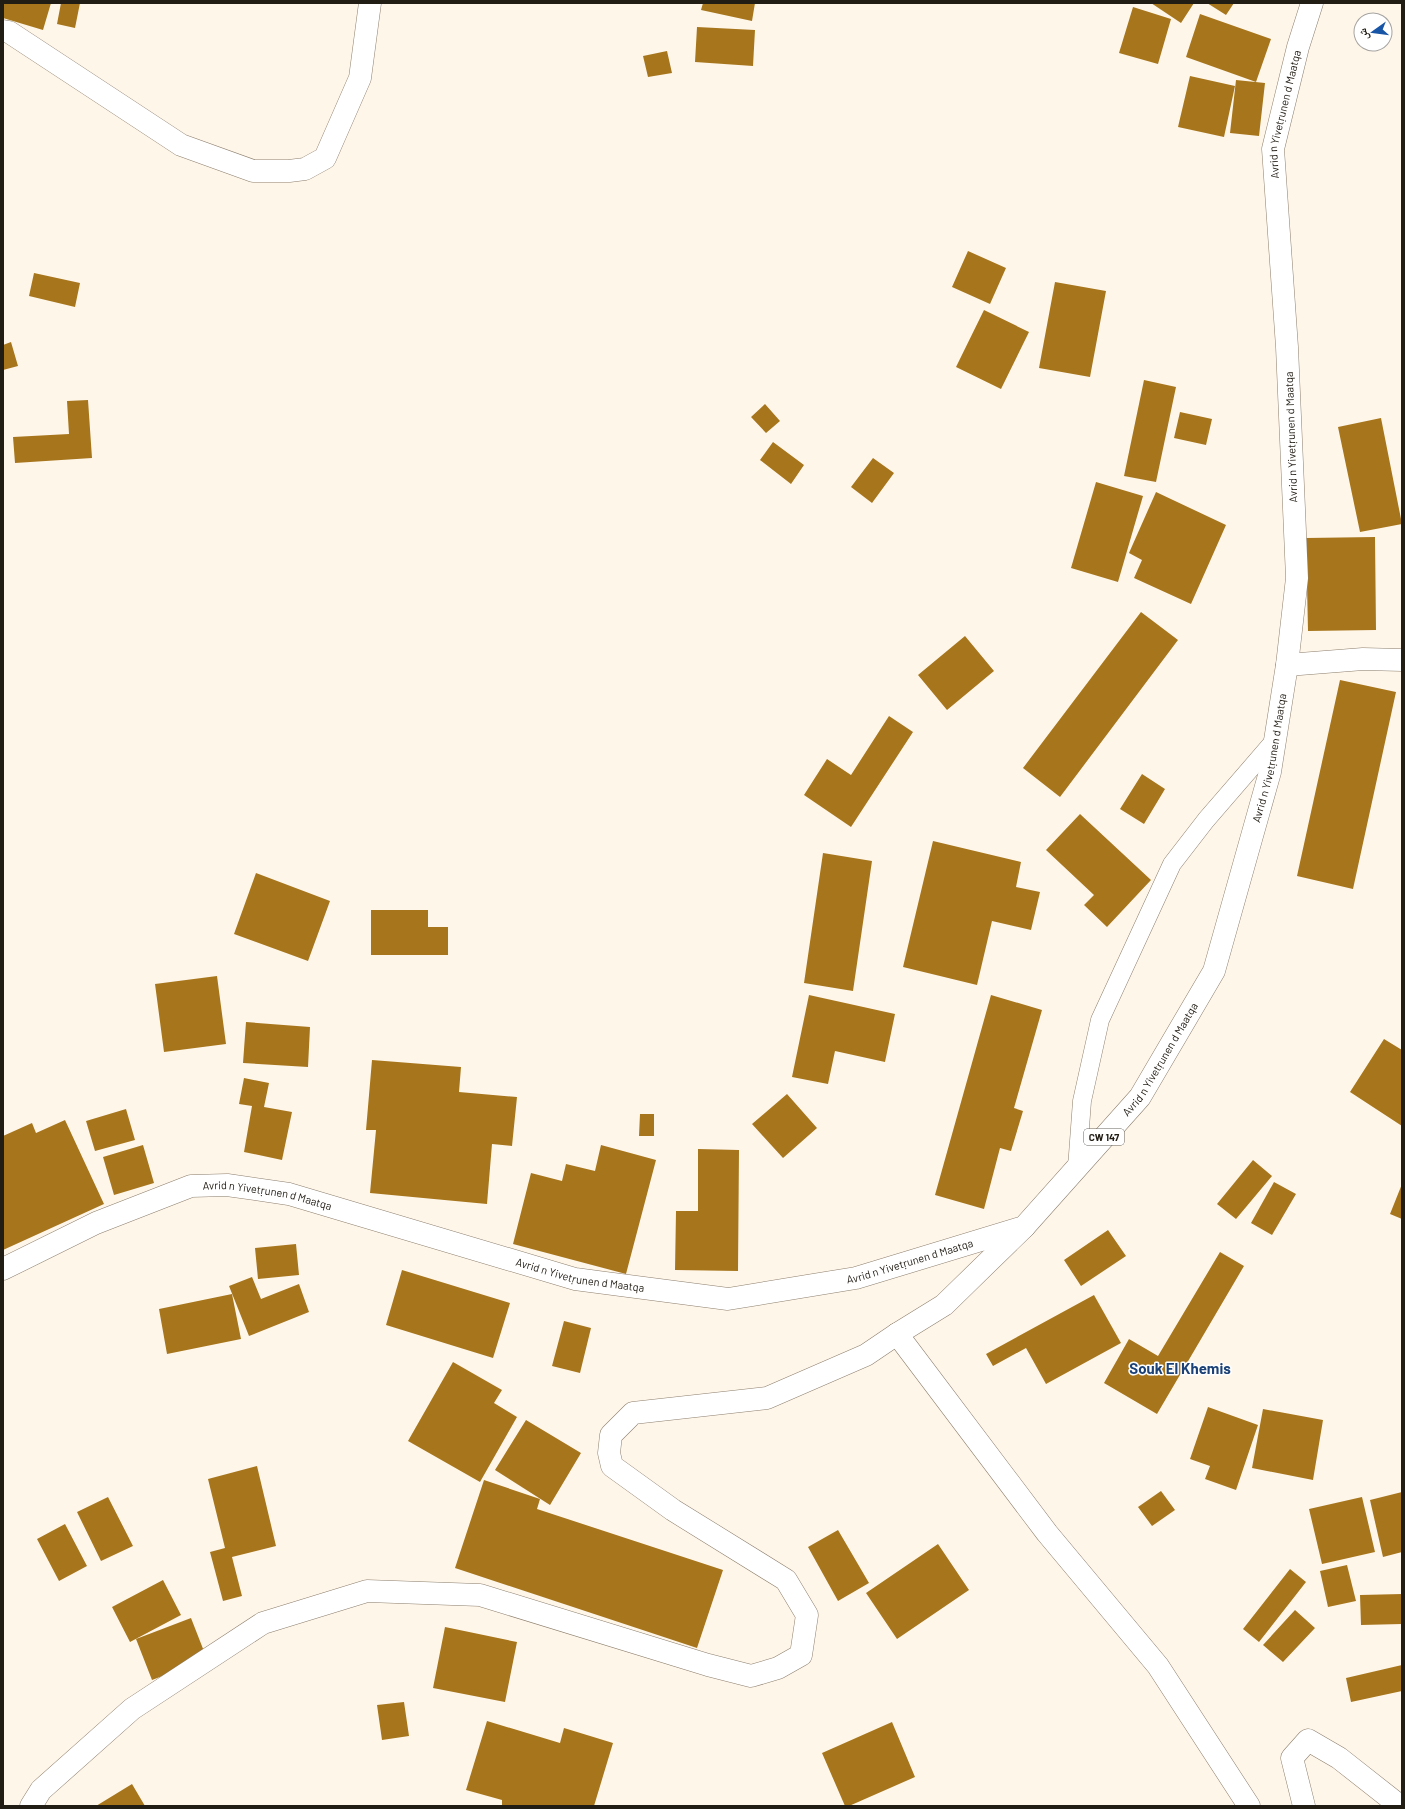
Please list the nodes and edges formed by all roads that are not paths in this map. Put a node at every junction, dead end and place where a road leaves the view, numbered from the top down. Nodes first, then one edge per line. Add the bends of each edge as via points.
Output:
1 (370, 3) edge
2 (1312, 3) edge
3 (3, 31) edge
4 (1402, 660) edge
5 (1287, 666) junction
6 (1276, 739) junction
7 (1077, 1168) junction
8 (1024, 1227) junction
9 (3, 1269) edge
10 (897, 1334) junction
11 (31, 1806) edge
12 (1249, 1806) edge
13 (1304, 1806) edge
14 (1400, 1806) edge

1 - 3 street via 360,78 326,158 305,169 290,171 253,171 181,146 9,32
2 - 5 street, Avrid n Yivetṛunen d Maatqa / CW 147 via 1298,47 1273,149 1287,347 1297,578
4 - 5 street via 1364,659
5 - 6 street, Avrid n Yivetṛunen d Maatqa / CW 147
6 - 7 street, Avrid n Yivetṛunen d Maatqa / CW 147 via 1270,772 1214,971 1140,1097
6 - 7 lane via 1206,820 1172,864 1100,1020 1082,1101
7 - 8 street, Avrid n Yivetṛunen d Maatqa / CW 147
8 - 9 street, Avrid n Yivetṛunen d Maatqa via 856,1278 728,1299 575,1280 289,1194 227,1185 191,1186 96,1223
8 - 10 street via 944,1306
10 - 11 street via 866,1355 767,1398 633,1413 611,1435 609,1453 612,1466 673,1510 786,1580 807,1615 801,1655 778,1668 751,1676 480,1595 367,1591 263,1623 132,1709 41,1790
10 - 12 street via 1047,1534 1158,1666
13 - 14 street via 1292,1758 1308,1740 1339,1758

